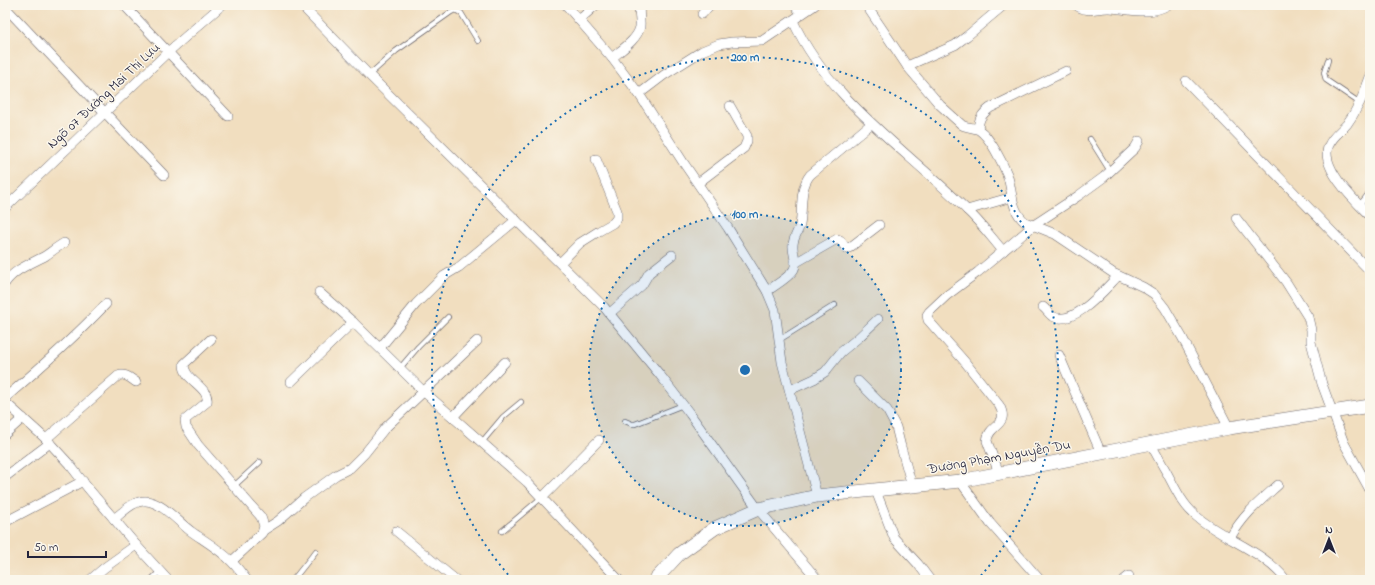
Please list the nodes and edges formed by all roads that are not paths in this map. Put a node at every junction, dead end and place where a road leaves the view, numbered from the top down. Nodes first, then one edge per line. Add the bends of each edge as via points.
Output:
1 (124, 5) edge
2 (222, 5) edge
3 (301, 5) edge
4 (566, 5) edge
5 (596, 5) edge
6 (640, 5) edge
7 (710, 5) edge
8 (794, 5) edge
9 (815, 5) edge
10 (866, 5) edge
11 (1004, 5) edge
12 (1076, 5) edge
13 (1168, 5) edge
14 (5, 7) edge
15 (802, 13) junction
16 (702, 14) dead end
17 (579, 20) junction
18 (793, 21) junction
19 (478, 41) dead end
20 (168, 52) junction
21 (612, 58) junction
22 (1328, 60) dead end
23 (907, 66) junction
24 (1066, 71) dead end
25 (369, 75) junction
26 (1370, 77) edge
27 (1186, 81) dead end
28 (640, 94) junction
29 (1360, 103) junction
30 (730, 106) dead end
31 (105, 112) junction
32 (228, 116) dead end
33 (871, 124) junction
34 (978, 129) junction
35 (1090, 139) dead end
36 (1139, 141) dead end
37 (596, 159) dead end
38 (1110, 171) junction
39 (164, 175) dead end
40 (698, 183) junction
41 (1370, 192) edge
42 (1012, 197) junction
43 (1359, 206) junction
44 (5, 208) edge
45 (967, 210) junction
46 (1370, 216) edge
47 (1236, 218) dead end
48 (516, 220) junction
49 (879, 225) dead end
50 (1034, 226) junction
51 (64, 243) dead end
52 (1003, 251) junction
53 (672, 255) dead end
54 (560, 262) junction
55 (795, 263) junction
56 (1370, 272) edge
57 (1118, 276) junction
58 (5, 283) edge
59 (767, 291) junction
60 (319, 292) dead end
61 (106, 304) dead end
62 (835, 305) dead end
63 (1043, 306) dead end
64 (610, 313) junction
65 (448, 317) dead end
66 (878, 319) dead end
67 (353, 322) junction
68 (211, 339) dead end
69 (779, 340) junction
70 (476, 341) dead end
71 (380, 348) junction
72 (1059, 355) dead end
73 (505, 362) dead end
74 (400, 368) junction
75 (858, 381) dead end
76 (136, 382) dead end
77 (292, 382) dead end
78 (790, 390) junction
79 (423, 391) junction
80 (5, 402) edge
81 (521, 402) dead end
82 (683, 405) junction
83 (1370, 406) edge
84 (1333, 412) junction
85 (453, 417) junction
86 (23, 418) junction
87 (625, 421) dead end
88 (1229, 428) junction
89 (5, 434) edge
90 (599, 440) dead end
91 (48, 441) junction
92 (482, 442) junction
93 (1150, 444) junction
94 (1101, 454) junction
95 (260, 462) dead end
96 (999, 473) junction
97 (5, 477) edge
98 (83, 481) junction
99 (960, 481) junction
100 (1278, 485) dead end
101 (234, 486) junction
102 (912, 486) junction
103 (1369, 488) edge
104 (876, 491) junction
105 (817, 496) junction
106 (542, 498) junction
107 (758, 509) junction
108 (114, 519) junction
109 (5, 522) edge
110 (264, 530) junction
111 (396, 531) dead end
112 (502, 531) dead end
113 (1230, 538) junction
114 (136, 545) junction
115 (316, 551) dead end
116 (232, 561) junction
117 (160, 571) junction
118 (90, 580) edge
119 (151, 580) edge
120 (168, 580) edge
121 (247, 580) edge
122 (293, 580) edge
123 (456, 580) edge
124 (619, 580) edge
125 (655, 580) edge
126 (818, 580) edge
127 (930, 580) edge
128 (1040, 580) edge
129 (1286, 580) edge

1 - 20 street
2 - 20 street, Ngõ 07 Đường Mai Thị Lựu
3 - 25 street
4 - 17 street
5 - 17 street
6 - 21 street via 640,26 637,34
7 - 16 street
8 - 15 street
9 - 15 street
10 - 23 street
11 - 23 street via 955,45
12 - 13 street via 1093,10 1107,8 1130,11 1158,10
14 - 31 street
15 - 18 street
17 - 21 street
18 - 28 street via 762,41 719,44 702,52 664,75
18 - 33 street via 813,58
19 - 25 lane via 461,12 455,10 396,51
20 - 31 street, Ngõ 07 Đường Mai Thị Lựu
20 - 32 street
21 - 28 street
22 - 29 lane via 1324,74 1326,80
23 - 34 street via 956,121 965,127
24 - 34 street via 990,108 979,119
25 - 48 street
26 - 29 street
27 - 56 street
28 - 40 street
29 - 43 street via 1328,146 1327,154 1331,169
30 - 40 street via 747,136 747,141 744,148
31 - 39 street
31 - 44 street, Ngõ 07 Đường Mai Thị Lựu
33 - 45 street
33 - 55 street via 805,181 800,223 792,244
34 - 42 street via 988,137 1007,173
35 - 38 lane
36 - 38 street
37 - 54 street via 617,218 580,243
38 - 50 street
40 - 59 street
41 - 43 lane
42 - 45 street
42 - 50 street via 1016,212 1025,222
43 - 46 street
45 - 52 street
47 - 84 street via 1286,282 1308,317 1315,359
48 - 54 street
48 - 71 street via 436,283
49 - 55 street via 849,248 837,239
50 - 52 street
50 - 57 street via 1055,234
51 - 58 street via 24,266
52 - 96 street via 946,296 929,312 927,318 1003,411 1004,416 987,436
53 - 64 street via 649,273 642,285
54 - 64 street
55 - 59 street via 790,274
57 - 63 street via 1087,307 1071,316 1052,316
57 - 88 street via 1144,287 1160,300
59 - 69 street via 775,310
60 - 67 street
61 - 80 street
62 - 69 lane
64 - 82 street
65 - 74 lane
66 - 78 street via 841,352 824,372
67 - 71 street
67 - 77 street
68 - 101 street via 184,364 188,376 208,399 185,420 186,427 198,445
69 - 78 street
70 - 79 street
71 - 74 street
72 - 94 street
73 - 85 street
74 - 79 street
75 - 102 street via 887,410 896,427
76 - 91 street via 126,375 118,376
78 - 105 street
79 - 85 street
79 - 110 street via 385,428 350,468 304,498
80 - 86 street
81 - 92 lane via 503,417
82 - 87 lane via 635,424
82 - 107 street
83 - 84 main road, Đường Phạm Nguyễn Du
84 - 88 main road, Đường Phạm Nguyễn Du
84 - 103 street via 1344,443
85 - 92 street
86 - 89 street
86 - 91 street
88 - 93 main road, Đường Phạm Nguyễn Du
90 - 106 street
91 - 97 street
91 - 98 street
92 - 106 street
93 - 94 main road, Đường Phạm Nguyễn Du
93 - 113 street via 1188,508 1205,523
94 - 96 main road, Đường Phạm Nguyễn Du
95 - 101 lane
96 - 99 main road, Đường Phạm Nguyễn Du
98 - 108 street
98 - 109 street
99 - 102 main road, Đường Phạm Nguyễn Du
99 - 128 street via 990,523
100 - 113 street via 1247,512
101 - 110 street via 261,517
102 - 104 main road, Đường Phạm Nguyễn Du
104 - 105 main road, Đường Phạm Nguyễn Du
104 - 127 street via 894,538
105 - 107 main road, Đường Phạm Nguyễn Du
106 - 112 lane
106 - 124 street
107 - 125 main road, Đường Phạm Nguyễn Du via 715,528 679,554
107 - 126 street
108 - 114 street
108 - 116 street via 133,504 140,501 153,502
110 - 116 street
111 - 123 street
113 - 129 street via 1271,565
114 - 117 street
114 - 118 street
115 - 122 lane
116 - 121 street
117 - 119 lane
117 - 120 street

